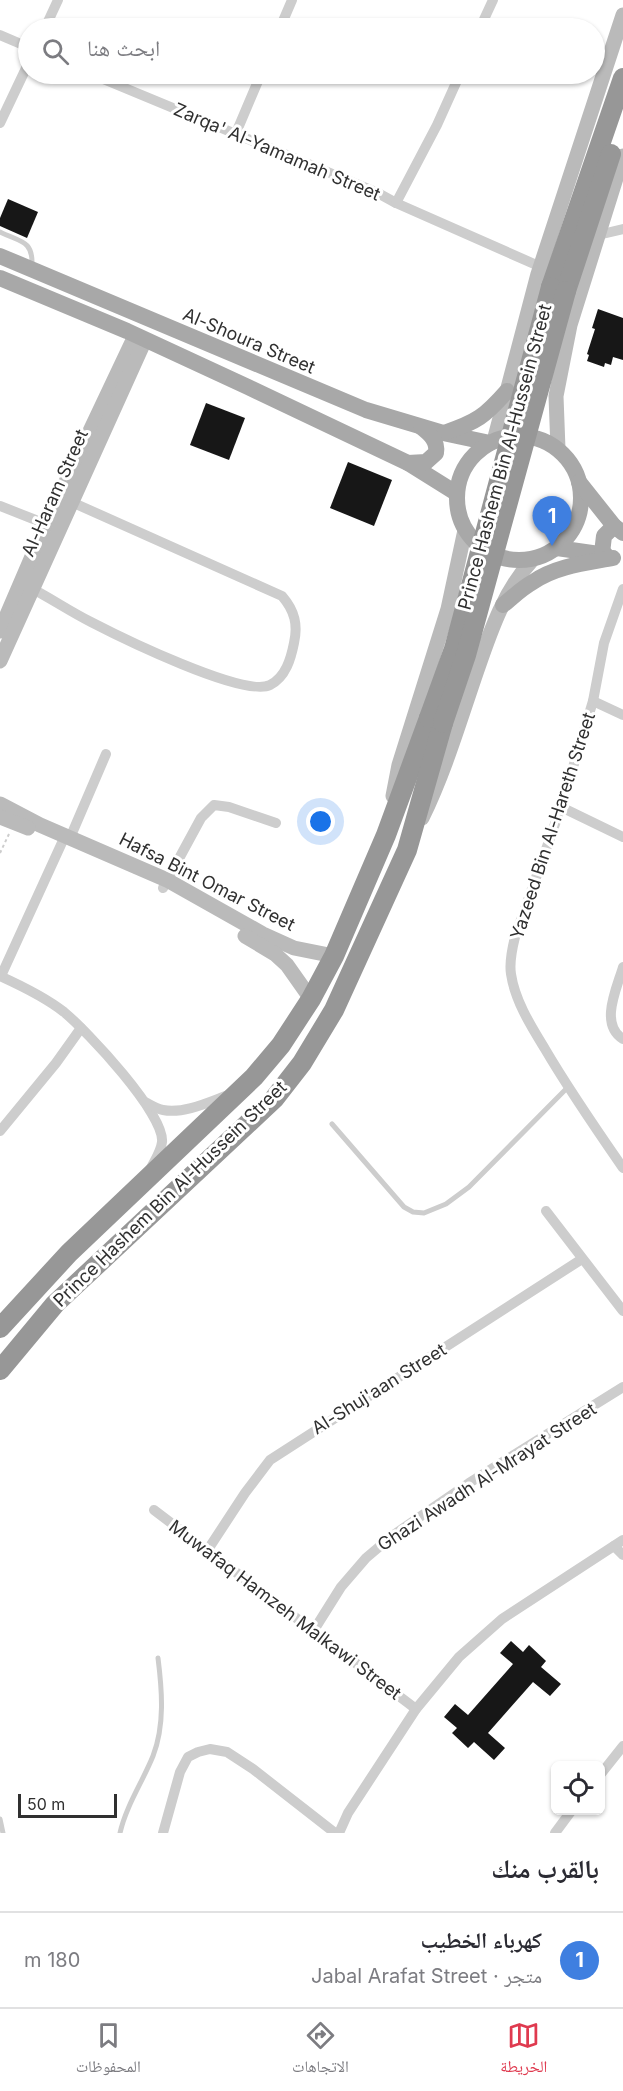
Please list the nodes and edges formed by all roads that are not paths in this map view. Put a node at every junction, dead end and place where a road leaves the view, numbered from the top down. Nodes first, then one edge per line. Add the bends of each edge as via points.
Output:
1 (58, 0) edge
2 (292, 0) edge
3 (493, 0) edge
4 (623, 15) edge
5 (50, 18) edge
6 (284, 18) edge
7 (485, 18) edge
8 (0, 35) edge
9 (18, 43) edge
10 (605, 70) edge
11 (623, 78) edge
12 (19, 84) edge
13 (116, 84) edge
14 (257, 84) edge
15 (455, 84) edge
16 (601, 84) edge
17 (623, 117) edge
18 (0, 123) edge
19 (236, 133) junction
20 (623, 156) edge
21 (619, 189) edge
22 (396, 203) junction
23 (623, 229) edge
24 (0, 232) edge
25 (598, 235) junction
26 (0, 256) edge
27 (541, 267) junction
28 (32, 270) junction
29 (0, 278) edge
30 (558, 289) junction
31 (140, 338) junction
32 (514, 367) junction
33 (507, 391) junction
34 (556, 396) junction
35 (421, 427) junction
36 (443, 433) junction
37 (492, 442) junction
38 (558, 449) junction
39 (408, 463) junction
40 (579, 481) junction
41 (456, 493) junction
42 (66, 499) junction
43 (0, 506) edge
44 (53, 526) junction
45 (618, 529) edge
46 (465, 530) junction
47 (557, 548) junction
48 (613, 557) edge
49 (534, 559) junction
50 (27, 587) junction
51 (623, 589) edge
52 (503, 605) junction
53 (448, 609) junction
54 (494, 621) junction
55 (0, 631) edge
56 (0, 661) edge
57 (593, 701) junction
58 (623, 715) edge
59 (436, 720) junction
60 (106, 754) dead end
61 (0, 804) edge
62 (561, 807) junction
63 (0, 817) edge
64 (276, 823) dead end
65 (386, 835) junction
66 (623, 837) edge
67 (66, 839) junction
68 (406, 850) junction
69 (165, 884) junction
70 (334, 956) junction
71 (623, 967) edge
72 (0, 976) edge
73 (311, 999) junction
74 (81, 1028) junction
75 (623, 1039) edge
76 (568, 1087) junction
77 (241, 1089) junction
78 (145, 1102) junction
79 (332, 1124) dead end
80 (0, 1131) edge
81 (623, 1168) edge
82 (144, 1181) junction
83 (546, 1211) dead end
84 (582, 1259) junction
85 (623, 1311) edge
86 (0, 1328) edge
87 (0, 1370) edge
88 (623, 1387) edge
89 (154, 1510) dead end
90 (619, 1543) edge
91 (207, 1551) junction
92 (623, 1555) edge
93 (314, 1630) junction
94 (158, 1658) dead end
95 (416, 1709) junction
96 (623, 1746) edge
97 (605, 1769) edge
98 (568, 1815) edge
99 (0, 1818) edge
100 (3, 1833) edge
101 (120, 1833) edge
102 (163, 1833) edge
103 (337, 1833) edge
104 (555, 1833) edge

1 - 5 street
2 - 6 street
3 - 7 street
4 - 10 main road, Prince Hashem Bin Al-Hussein Street
8 - 9 street
11 - 30 highway, Prince Hashem Bin Al-Hussein Street
12 - 18 street
13 - 19 street, Zarqa' Al-Yamamah Street
14 - 19 street
15 - 22 street, Zarqa' Al-Yamamah Street
16 - 27 main road, Prince Hashem Bin Al-Hussein Street
17 - 30 highway, Prince Hashem Bin Al-Hussein Street
19 - 22 street, Zarqa' Al-Yamamah Street
20 - 21 main road, Prince Hashem Bin Al-Hussein Street
21 - 25 main road, Prince Hashem Bin Al-Hussein Street
22 - 27 street
23 - 25 street
24 - 28 lane via 28,245
25 - 34 main road, Prince Hashem Bin Al-Hussein Street via 570,325
26 - 28 main road, Al-Shoura Street
27 - 32 main road, Prince Hashem Bin Al-Hussein Street
28 - 35 main road, Al-Shoura Street via 345,403
29 - 31 main road
30 - 59 highway, Prince Hashem Bin Al-Hussein Street, bridge via 466,655
31 - 39 main road
31 - 42 main road, Al-Haram Street
32 - 33 main road, Prince Hashem Bin Al-Hussein Street
32 - 34 main road via 521,405 542,408
33 - 36 main road via 488,413
33 - 37 main road, Prince Hashem Bin Al-Hussein Street
34 - 38 main road, Prince Hashem Bin Al-Hussein Street
35 - 36 main road, Al-Shoura Street
35 - 39 main road via 433,437 436,453 426,462
36 - 37 main road, Al-Shoura Street
37 - 38 main road via 527,436
37 - 41 main road via 467,464
38 - 40 main road
39 - 41 main road
40 - 45 main road
40 - 47 main road via 581,506 573,530
41 - 46 main road
42 - 44 main road, Al-Haram Street
42 - 50 street via 282,596 297,627 286,670 270,685 261,687 229,682 91,622
43 - 44 street
44 - 50 main road, Al-Haram Street
45 - 48 main road via 604,537
46 - 49 main road via 483,550 507,560
46 - 53 main road, Prince Hashem Bin Al-Hussein Street
47 - 48 main road
47 - 49 main road
48 - 52 main road via 546,575
49 - 52 main road, Prince Hashem Bin Al-Hussein Street via 518,576
50 - 55 main road, Al-Haram Street
50 - 56 main road, Al-Haram Street
51 - 57 street via 604,643
52 - 54 main road, Prince Hashem Bin Al-Hussein Street
53 - 54 main road via 468,590 480,586 488,589 495,601
53 - 65 main road, Prince Hashem Bin Al-Hussein Street via 399,765
54 - 68 main road, Prince Hashem Bin Al-Hussein Street via 438,786
57 - 58 street, Yazeed Bin Al-Hareth Street
57 - 62 street, Yazeed Bin Al-Hareth Street
59 - 65 highway, Prince Hashem Bin Al-Hussein Street
59 - 68 highway, Prince Hashem Bin Al-Hussein Street
60 - 67 street
61 - 67 main road, Hafsa Bint Omar Street
62 - 66 street
62 - 76 street, Yazeed Bin Al-Hareth Street via 515,937 511,973 529,1022
63 - 67 main road, Hafsa Bint Omar Street
64 - 69 street via 214,805 201,818
65 - 70 highway, Prince Hashem Bin Al-Hussein Street
67 - 69 main road, Hafsa Bint Omar Street
67 - 72 street
68 - 87 highway, Prince Hashem Bin Al-Hussein Street via 334,1010 274,1099 55,1304
69 - 70 main road, Hafsa Bint Omar Street via 294,948
69 - 73 main road, Hafsa Bint Omar Street via 275,954 287,964
70 - 73 highway, Prince Hashem Bin Al-Hussein Street
71 - 75 street via 611,1014 614,1030
72 - 74 street via 48,1000
73 - 77 highway, Prince Hashem Bin Al-Hussein Street via 281,1045
74 - 78 street
74 - 80 street
76 - 79 lane via 469,1187 446,1204 424,1213 404,1206
76 - 81 street, Yazeed Bin Al-Hareth Street
77 - 78 street via 182,1109 163,1110
77 - 82 highway, Prince Hashem Bin Al-Hussein Street
78 - 82 street via 160,1130 162,1143
82 - 86 highway, Prince Hashem Bin Al-Hussein Street via 69,1253
83 - 84 street
84 - 85 street
84 - 91 street, Al-Shuj'aan Street via 270,1460
88 - 93 street, Ghazi Awadh Al-Mrayat Street via 392,1536 341,1587
89 - 91 street, Muwafaq Hamzeh Malkawi Street
90 - 92 street
90 - 95 street via 482,1635
91 - 93 street, Muwafaq Hamzeh Malkawi Street
93 - 95 street, Muwafaq Hamzeh Malkawi Street
94 - 101 lane via 162,1691 154,1752
95 - 103 street
96 - 97 street
98 - 104 street
99 - 100 lane
102 - 103 street via 188,1757 210,1749 227,1752 254,1769

